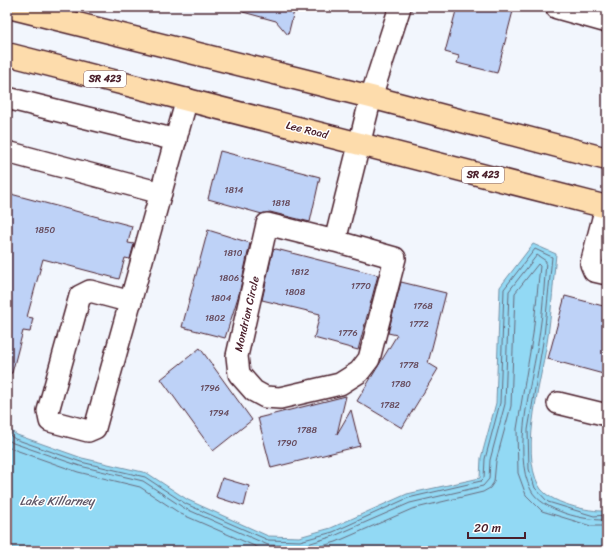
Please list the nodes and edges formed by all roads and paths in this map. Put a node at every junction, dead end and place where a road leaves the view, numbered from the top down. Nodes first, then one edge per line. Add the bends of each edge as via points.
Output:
1 (400, 7) edge
2 (13, 8) edge
3 (557, 8) dead end
4 (607, 22) edge
5 (7, 54) edge
6 (371, 96) junction
7 (7, 98) edge
8 (187, 100) junction
9 (176, 140) junction
10 (360, 144) junction
11 (7, 152) edge
12 (607, 159) edge
13 (161, 194) junction
14 (607, 207) edge
15 (335, 241) junction
16 (607, 274) edge
17 (131, 302) junction
18 (558, 403) dead end
19 (607, 415) edge

1 - 6 street
2 - 6 main road
3 - 4 street
5 - 8 main road, Lee Road / SR 423
6 - 10 street
6 - 12 main road
7 - 9 street
8 - 9 street
8 - 10 main road, Lee Road / SR 423
9 - 13 street
10 - 14 main road, Lee Road / SR 423
10 - 15 street
11 - 13 street
13 - 17 street
14 - 16 street via 592,264 594,271
15 - 15 street, Mondrian Circle via 268,224 237,356 239,374 254,391 265,397 280,398 340,384 359,372 368,359 395,258
17 - 17 street via 95,428 88,432 50,421 48,411 80,296 90,291
18 - 19 street

